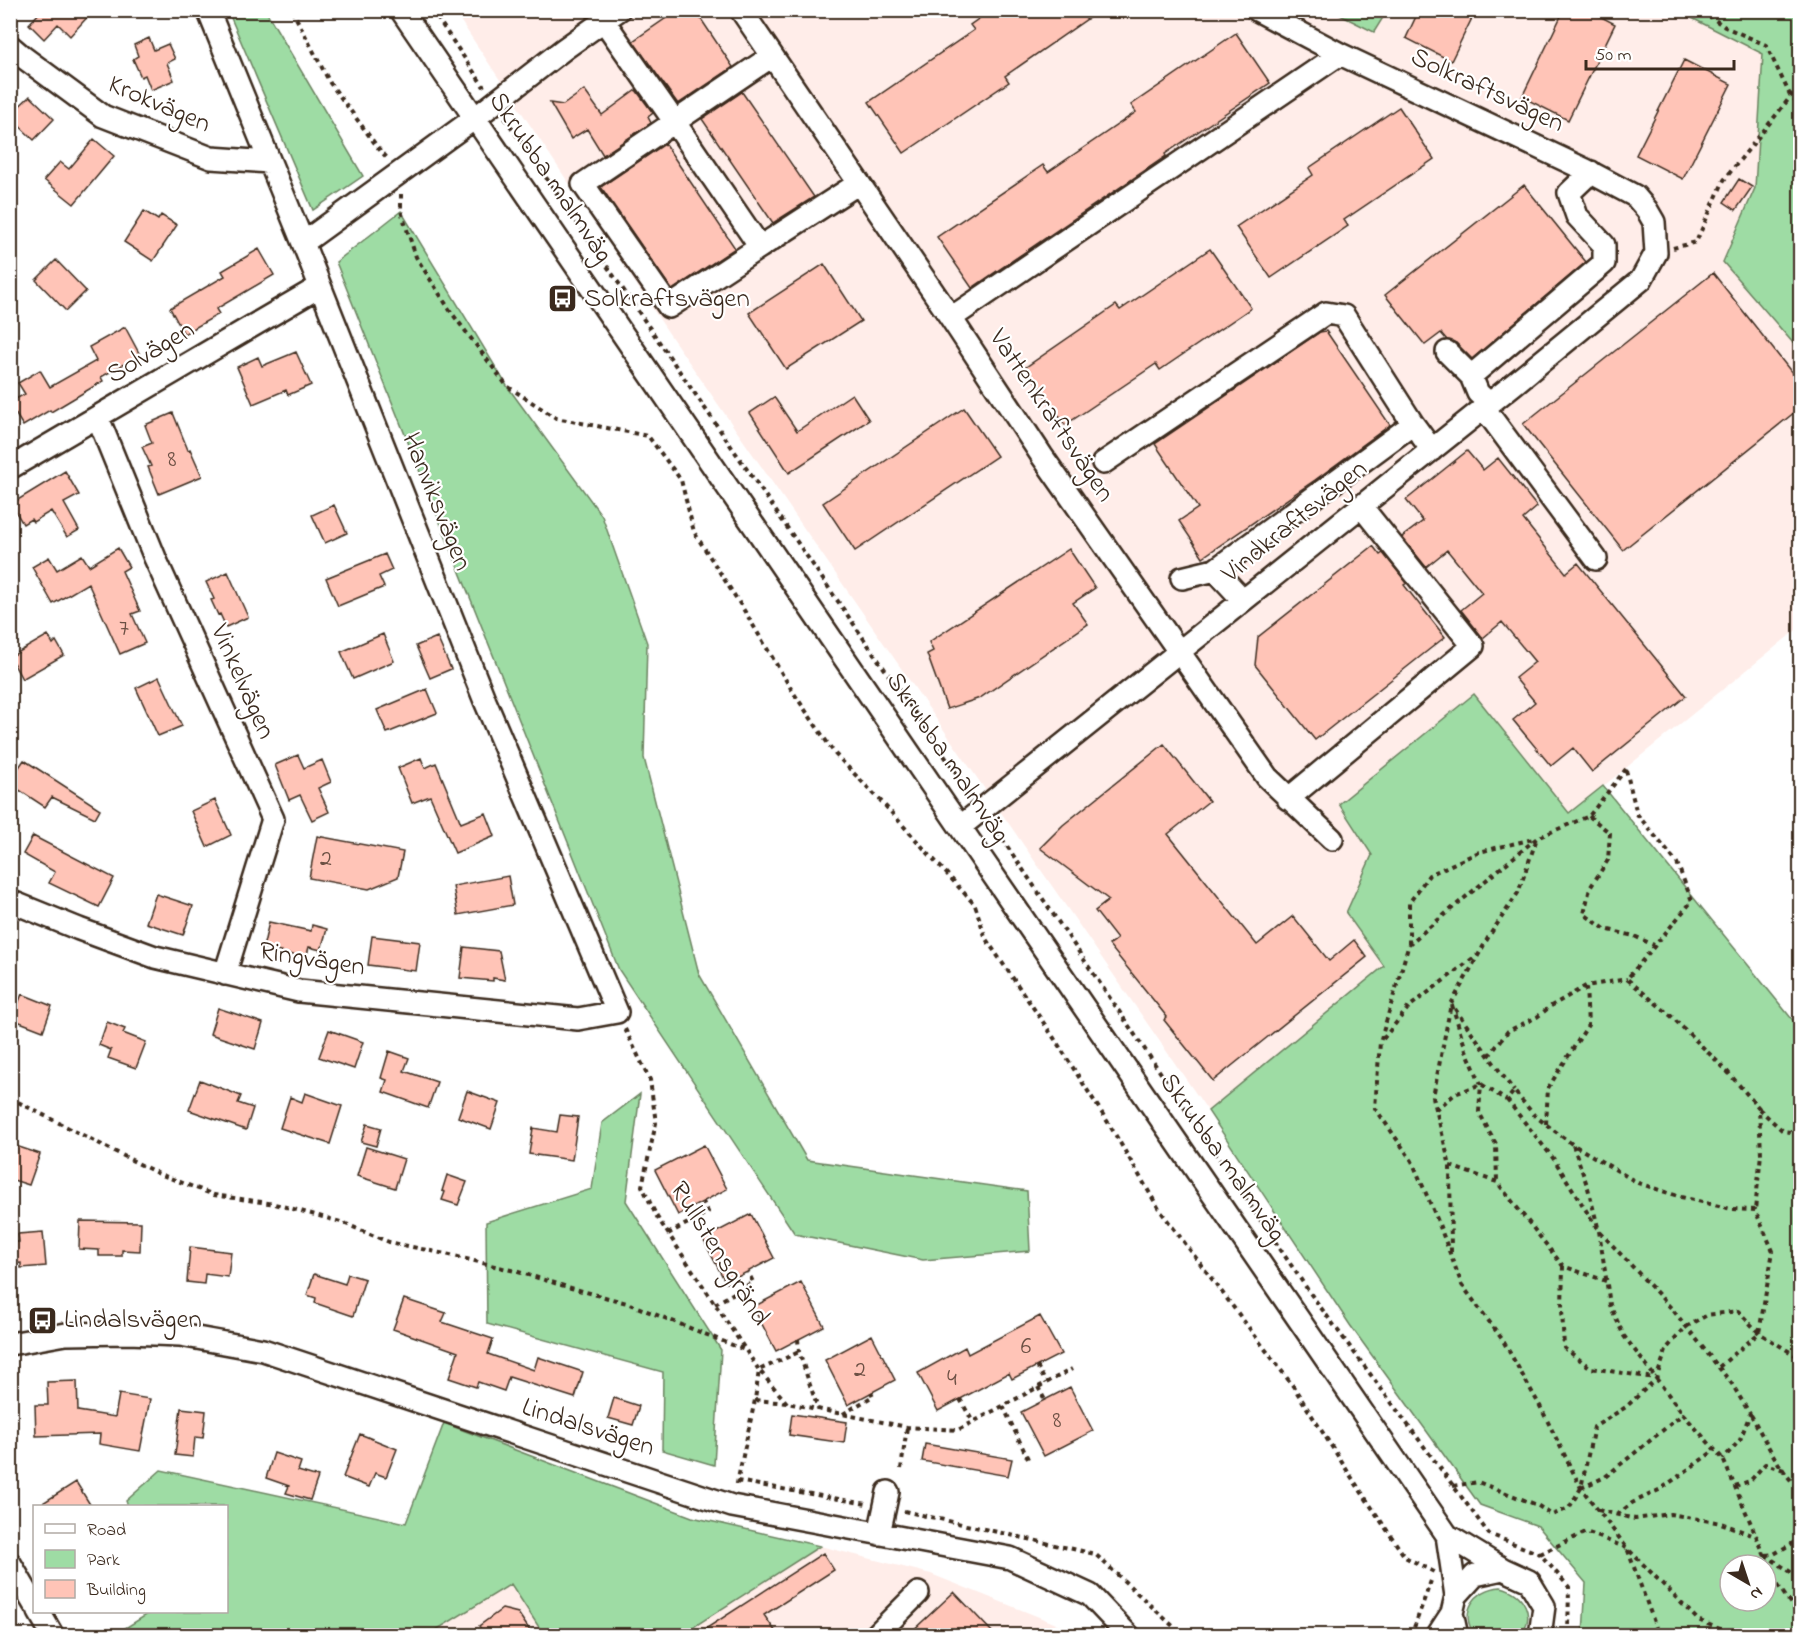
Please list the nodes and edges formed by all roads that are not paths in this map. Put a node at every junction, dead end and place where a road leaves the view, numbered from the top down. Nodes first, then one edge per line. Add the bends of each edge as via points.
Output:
1 (208, 10) edge
2 (402, 10) edge
3 (741, 10) edge
4 (1257, 10) edge
5 (612, 16) edge
6 (1340, 54) junction
7 (772, 56) junction
8 (15, 58) edge
9 (475, 118) junction
10 (674, 122) junction
11 (270, 162) junction
12 (1591, 172) junction
13 (859, 183) junction
14 (303, 243) junction
15 (760, 247) junction
16 (1656, 253) joint
17 (319, 287) junction
18 (951, 318) junction
19 (1447, 352) dead end
20 (1471, 376) junction
21 (1486, 406) junction
22 (98, 418) junction
23 (1413, 424) junction
24 (1432, 450) junction
25 (1103, 463) dead end
26 (10, 468) edge
27 (1360, 506) junction
28 (1596, 559) dead end
29 (1215, 570) junction
30 (1182, 578) dead end
31 (1243, 600) junction
32 (1178, 652) junction
33 (1288, 799) junction
34 (960, 827) junction
35 (1332, 838) dead end
36 (10, 901) edge
37 (225, 974) junction
38 (617, 1012) joint
39 (10, 1344) edge
40 (888, 1491) dead end
41 (879, 1534) junction
42 (1447, 1535) junction
43 (10, 1563) edge
44 (1503, 1569) junction
45 (918, 1593) dead end
46 (33, 1602) edge
47 (1454, 1604) junction
48 (40, 1613) edge
49 (53, 1635) edge
50 (875, 1635) edge
51 (1129, 1635) edge
52 (1437, 1635) edge
53 (1458, 1635) edge
54 (1540, 1635) edge

1 - 11 street, Hanviksvägen
2 - 9 street, Skrubba malmväg
3 - 7 street, Vattenkraftsvägen
4 - 6 street, Solkraftsvägen
5 - 9 street
5 - 10 street
6 - 12 street, Solkraftsvägen
6 - 18 street
7 - 10 street
7 - 13 street, Vattenkraftsvägen
8 - 11 street, Krokvägen via 103,116 211,158
9 - 14 street
9 - 34 street, Skrubba malmväg
10 - 15 street
10 - 15 street via 584,184 590,194 669,307
11 - 14 street, Hanviksvägen
12 - 16 street, Solkraftsvägen via 1635,196 1647,210 1654,222
12 - 20 street via 1569,193 1577,216 1604,244 1604,263
13 - 15 street
13 - 18 street, Vattenkraftsvägen
14 - 17 street, Hanviksvägen
16 - 21 street, Vindkraftsvägen via 1641,280
17 - 22 street, Solvägen
17 - 38 street, Hanviksvägen via 485,701
18 - 32 street, Vattenkraftsvägen
19 - 20 street
20 - 21 street
21 - 24 street, Vindkraftsvägen
21 - 28 street
22 - 26 street, Solvägen
22 - 37 street, Vinkelvägen via 155,558 273,819
23 - 24 street
23 - 25 street via 1344,316 1326,313
23 - 29 street
24 - 27 street, Vindkraftsvägen
27 - 31 street, Vindkraftsvägen
27 - 33 street via 1473,646
29 - 30 street
29 - 31 street
31 - 32 street, Vindkraftsvägen
32 - 33 street, Vattenkraftsvägen via 1267,777
32 - 34 street, Vindkraftsvägen
33 - 35 street, Vattenkraftsvägen
34 - 42 street, Skrubba malmväg
36 - 37 street, Ringvägen via 155,957
37 - 38 street, Ringvägen via 309,992 578,1019
39 - 41 street, Lindalsvägen via 66,1334 128,1333 180,1335 263,1350 732,1506
40 - 41 street
41 - 51 street, Lindalsvägen via 1010,1558 1090,1595
42 - 44 street, Skrubba malmväg
42 - 47 street, Skrubba malmväg
43 - 46 street
44 - 47 street via 1475,1575
44 - 54 street, Skrubba malmväg via 1529,1581 1544,1606
45 - 50 street
47 - 52 street
47 - 53 street, Skrubba malmväg
48 - 49 street

